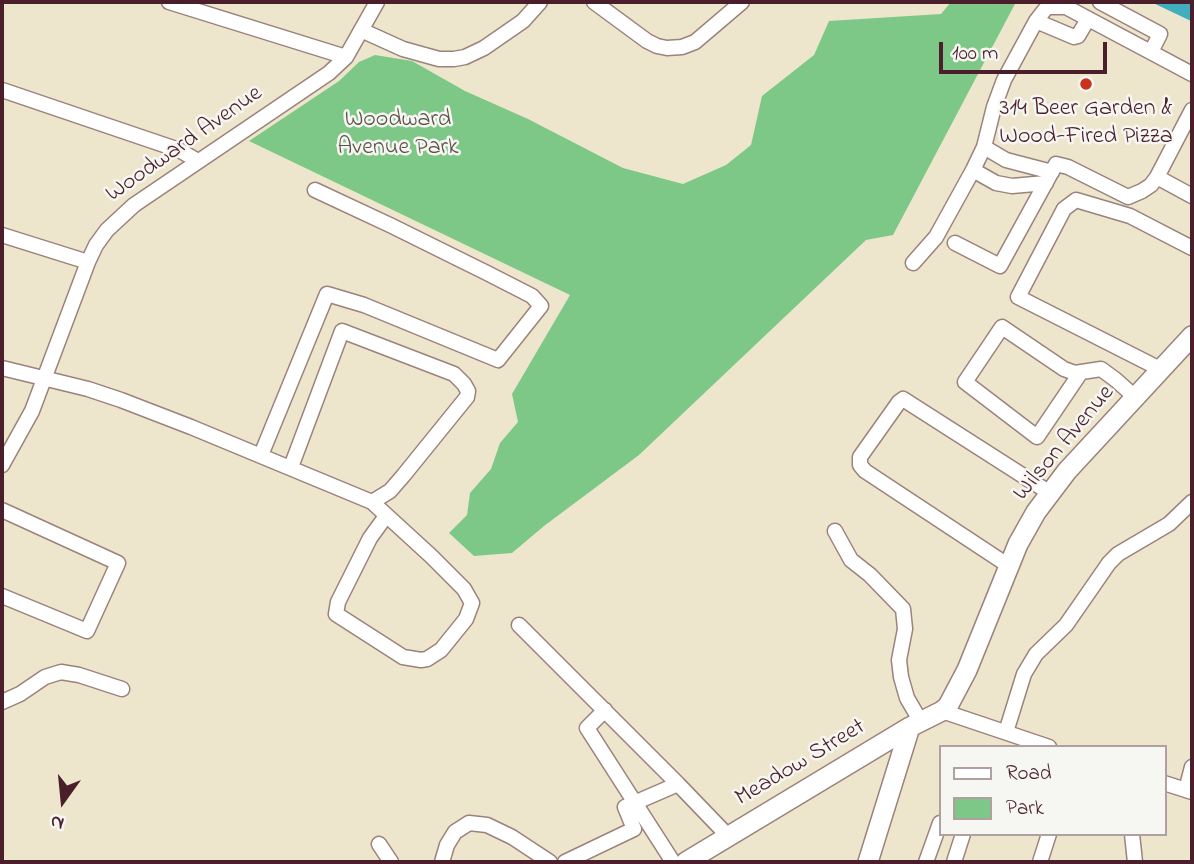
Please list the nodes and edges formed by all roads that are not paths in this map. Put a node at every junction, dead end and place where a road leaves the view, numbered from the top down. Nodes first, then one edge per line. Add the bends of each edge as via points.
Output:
1 (169, 2) edge
2 (377, 2) edge
3 (540, 2) edge
4 (594, 2) edge
5 (742, 2) edge
6 (1100, 2) edge
7 (1088, 19) junction
8 (1134, 20) junction
9 (1035, 21) junction
10 (361, 30) junction
11 (1125, 38) junction
12 (1151, 52) junction
13 (346, 57) junction
14 (1192, 74) edge
15 (2, 90) edge
16 (1192, 110) edge
17 (984, 147) junction
18 (198, 161) junction
19 (973, 170) junction
20 (1049, 177) junction
21 (1157, 177) junction
22 (314, 190) dead end
23 (1192, 196) edge
24 (2, 235) edge
25 (955, 243) dead end
26 (1192, 248) edge
27 (88, 262) junction
28 (913, 263) dead end
29 (1191, 340) edge
30 (2, 368) edge
31 (1162, 370) junction
32 (1081, 372) junction
33 (45, 378) junction
34 (1136, 398) junction
35 (261, 455) junction
36 (2, 466) edge
37 (291, 467) junction
38 (1050, 493) junction
39 (372, 502) junction
40 (1192, 502) edge
41 (2, 510) edge
42 (386, 516) junction
43 (835, 531) dead end
44 (1009, 566) junction
45 (2, 596) edge
46 (519, 625) dead end
47 (121, 689) dead end
48 (2, 702) edge
49 (605, 710) junction
50 (942, 711) junction
51 (915, 724) junction
52 (1006, 732) junction
53 (1043, 745) edge
54 (1192, 766) edge
55 (678, 784) junction
56 (1166, 784) edge
57 (1189, 790) edge
58 (635, 803) junction
59 (939, 826) edge
60 (962, 836) edge
61 (1048, 836) edge
62 (1132, 836) edge
63 (729, 837) junction
64 (379, 844) dead end
65 (391, 862) edge
66 (442, 862) edge
67 (550, 862) edge
68 (565, 862) edge
69 (673, 862) edge
70 (686, 862) edge
71 (868, 862) edge
72 (926, 862) edge
73 (954, 862) edge
74 (1040, 862) edge
75 (1135, 862) edge

1 - 13 street
2 - 10 street, Woodward Avenue
3 - 10 street via 523,21 484,48 454,59 403,49
4 - 5 street via 647,41 667,48 695,42
6 - 8 street
7 - 9 street via 1066,7 1047,7
7 - 9 street via 1074,37
7 - 11 street
8 - 11 street
8 - 12 street via 1160,34
9 - 17 street via 1004,80
10 - 13 street, Woodward Avenue
11 - 12 street
12 - 14 street
13 - 18 street, Woodward Avenue
15 - 18 street via 179,150
16 - 21 street
17 - 19 street
17 - 20 street
18 - 27 street, Woodward Avenue via 116,220
19 - 20 street via 1012,186
19 - 28 street via 936,237
20 - 21 street via 1056,163 1128,197
20 - 25 street via 1000,265
21 - 23 street
22 - 35 street via 488,273 532,296 541,306 498,359 327,294
24 - 27 street
26 - 31 street via 1130,216 1076,200 1064,209 1018,297
27 - 33 street, Woodward Avenue
29 - 31 main road, Wilson Avenue
30 - 33 street
31 - 34 main road, Wilson Avenue
32 - 32 street via 1064,369 1002,327 965,382 1037,437
32 - 34 street via 1101,369
33 - 35 street via 121,400
33 - 36 street, Woodward Avenue
34 - 38 main road, Wilson Avenue
35 - 37 street
37 - 39 street
37 - 39 street via 342,331 454,374 468,391 467,397 390,491
38 - 44 main road, Wilson Avenue
38 - 44 street via 903,399 860,457 865,471
39 - 42 street
40 - 52 street via 1169,524 1109,563 1066,625 1024,674
41 - 45 street via 118,563 87,631
42 - 42 street via 431,555 472,603 466,619 428,659 403,657 336,614 370,538
43 - 51 street via 851,560 903,609 905,629 899,660
44 - 50 main road, Wilson Avenue via 962,682
46 - 49 street
47 - 48 street via 61,672
49 - 55 street
49 - 58 street via 587,728
50 - 51 main road, Meadow Street
50 - 52 street
51 - 63 main road, Meadow Street
51 - 71 main road
52 - 53 street
54 - 57 street
55 - 58 street
55 - 63 street
56 - 57 street
58 - 68 street via 625,807 634,829
58 - 69 street
59 - 72 street
60 - 73 street
61 - 74 street
62 - 75 street
63 - 70 main road, Meadow Street
64 - 65 street
66 - 67 street via 455,832 469,824 487,825

